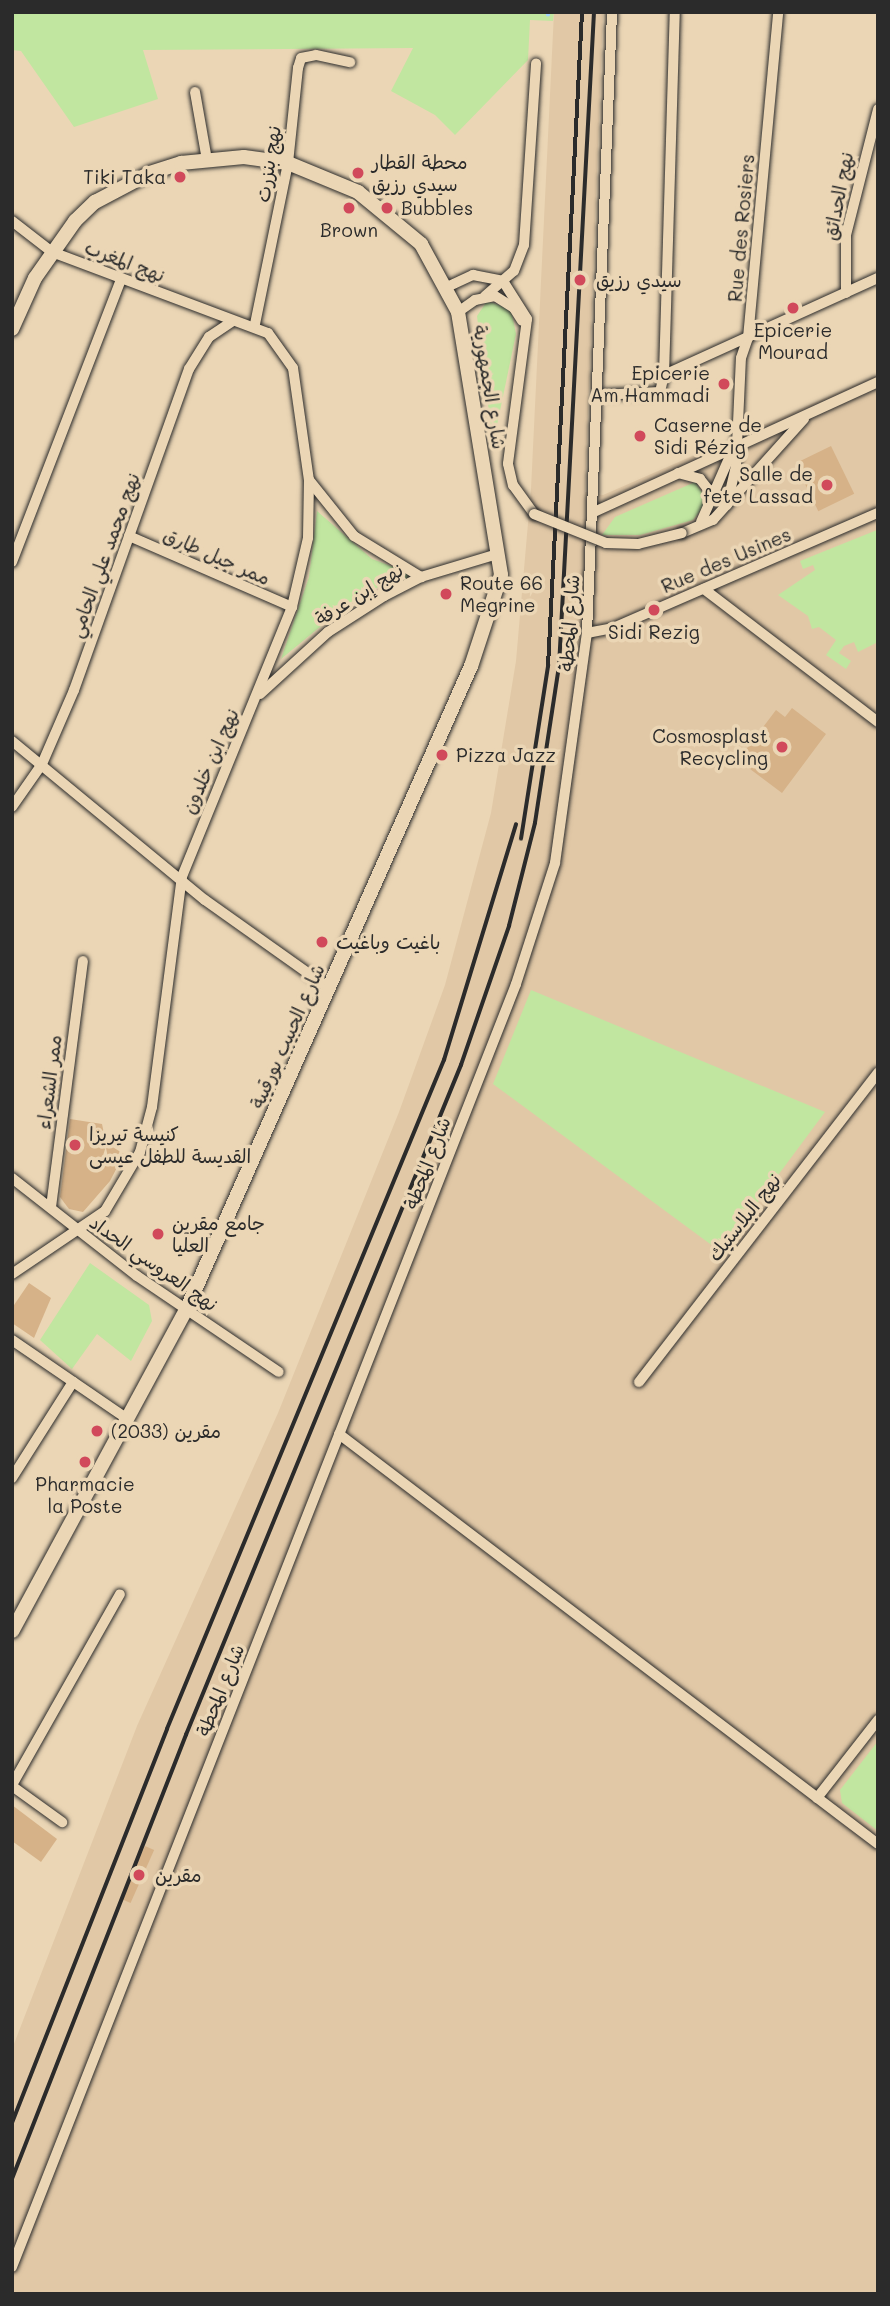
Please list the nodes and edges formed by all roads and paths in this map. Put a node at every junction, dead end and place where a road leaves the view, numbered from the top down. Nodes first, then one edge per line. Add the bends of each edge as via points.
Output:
1 (612, 12) edge
2 (675, 12) edge
3 (778, 12) edge
4 (350, 62) dead end
5 (536, 63) dead end
6 (195, 92) dead end
7 (878, 109) edge
8 (207, 160) junction
9 (288, 163) junction
10 (12, 221) edge
11 (52, 252) junction
12 (878, 278) edge
13 (121, 279) junction
14 (503, 281) junction
15 (447, 287) junction
16 (846, 293) junction
17 (485, 296) junction
18 (458, 312) junction
19 (233, 321) junction
20 (255, 324) junction
21 (12, 329) edge
22 (748, 338) junction
23 (525, 342) junction
24 (664, 375) junction
25 (878, 382) edge
26 (600, 395) junction
27 (813, 412) junction
28 (734, 447) junction
29 (677, 473) junction
30 (309, 480) junction
31 (715, 498) junction
32 (727, 505) junction
33 (594, 512) junction
34 (878, 513) edge
35 (697, 527) junction
36 (129, 536) junction
37 (497, 554) junction
38 (12, 562) edge
39 (421, 576) junction
40 (704, 589) junction
41 (292, 607) junction
42 (587, 633) junction
43 (258, 697) junction
44 (878, 722) edge
45 (12, 741) edge
46 (42, 764) junction
47 (12, 807) edge
48 (182, 876) junction
49 (83, 961) dead end
50 (329, 988) junction
51 (878, 1073) edge
52 (12, 1178) edge
53 (51, 1207) junction
54 (80, 1233) junction
55 (12, 1274) edge
56 (187, 1308) junction
57 (12, 1340) edge
58 (279, 1372) dead end
59 (73, 1382) junction
60 (639, 1382) dead end
61 (126, 1418) junction
62 (339, 1434) junction
63 (12, 1478) edge
64 (120, 1594) dead end
65 (12, 1630) edge
66 (878, 1720) edge
67 (12, 1786) edge
68 (817, 1798) junction
69 (62, 1822) dead end
70 (878, 1844) edge
71 (12, 2267) edge

1 - 26 street, شارع المحطة
2 - 24 street
3 - 22 street, Rue des Rosiers
4 - 9 street, نهج بنزرت via 301,58
5 - 14 street via 524,245 514,271
6 - 8 street
7 - 16 street, نهج الحدائق via 846,235
8 - 9 street, شارع الجمهورية via 244,157
8 - 11 street, شارع الجمهورية via 181,163 120,186 75,221
9 - 15 street, شارع الجمهورية via 358,192 394,219 421,244
9 - 20 street, نهج بنزرت
10 - 11 street, نهج المغرب
11 - 13 street, نهج المغرب
11 - 21 street, شارع الجمهورية
12 - 16 street
13 - 19 street, نهج المغرب
13 - 38 street
14 - 15 street via 473,275
14 - 17 street
14 - 23 street via 527,319
15 - 18 street, شارع الجمهورية
16 - 22 street
17 - 18 street
17 - 23 street via 514,308
18 - 37 street, شارع الجمهورية
19 - 20 street
19 - 36 street, نهج محمد علي الحامي via 209,337 189,369
20 - 30 street, نهج ابن خلدون via 281,345 293,368
22 - 24 street
22 - 28 street, Rue des Rosiers via 740,358
23 - 35 street, bridge via 508,464 528,509 549,524 606,544 638,544
24 - 26 street via 663,389 655,392
25 - 27 street
26 - 33 street, شارع المحطة
27 - 28 street
27 - 32 street via 774,448
28 - 29 street
28 - 31 street
28 - 32 street via 734,486
29 - 31 street via 700,479
29 - 33 street
30 - 39 street via 354,536
30 - 41 street, نهج ابن خلدون via 308,538
31 - 35 street
32 - 35 street
33 - 42 street, شارع المحطة
34 - 40 street, Rue des Usines
36 - 41 street, ممر جبل طارق
36 - 46 street, نهج محمد علي الحامي
37 - 39 street, نهج إبن عرفة
37 - 50 street, شارع الحبيب بورقيبة via 501,575 489,621
39 - 43 street, نهج إبن عرفة via 328,632
40 - 42 street, Rue des Usines
40 - 44 street
41 - 43 street, نهج ابن خلدون
42 - 62 street, شارع المحطة via 570,784 544,898
43 - 48 street, نهج ابن خلدون via 223,768
45 - 46 street
46 - 47 street, نهج محمد علي الحامي
46 - 48 street
48 - 50 street via 205,900
48 - 54 street, نهج ابن خلدون via 152,1107 140,1152 105,1211
49 - 53 street, ممر الشعراء
50 - 56 street, شارع الحبيب بورقيبة
51 - 60 street, نهج البلاستيك
52 - 53 street, نهج العروسي الحداد
53 - 54 street, نهج العروسي الحداد
54 - 55 street, نهج ابن خلدون
54 - 56 street, نهج العروسي الحداد
56 - 58 street, نهج العروسي الحداد
56 - 61 street, شارع الحبيب بورقيبة
57 - 59 street
59 - 61 street
59 - 63 street
61 - 65 street, شارع الحبيب بورقيبة via 64,1542
62 - 68 street
62 - 71 street, شارع المحطة
64 - 67 street
66 - 68 street
67 - 69 street
68 - 70 street

